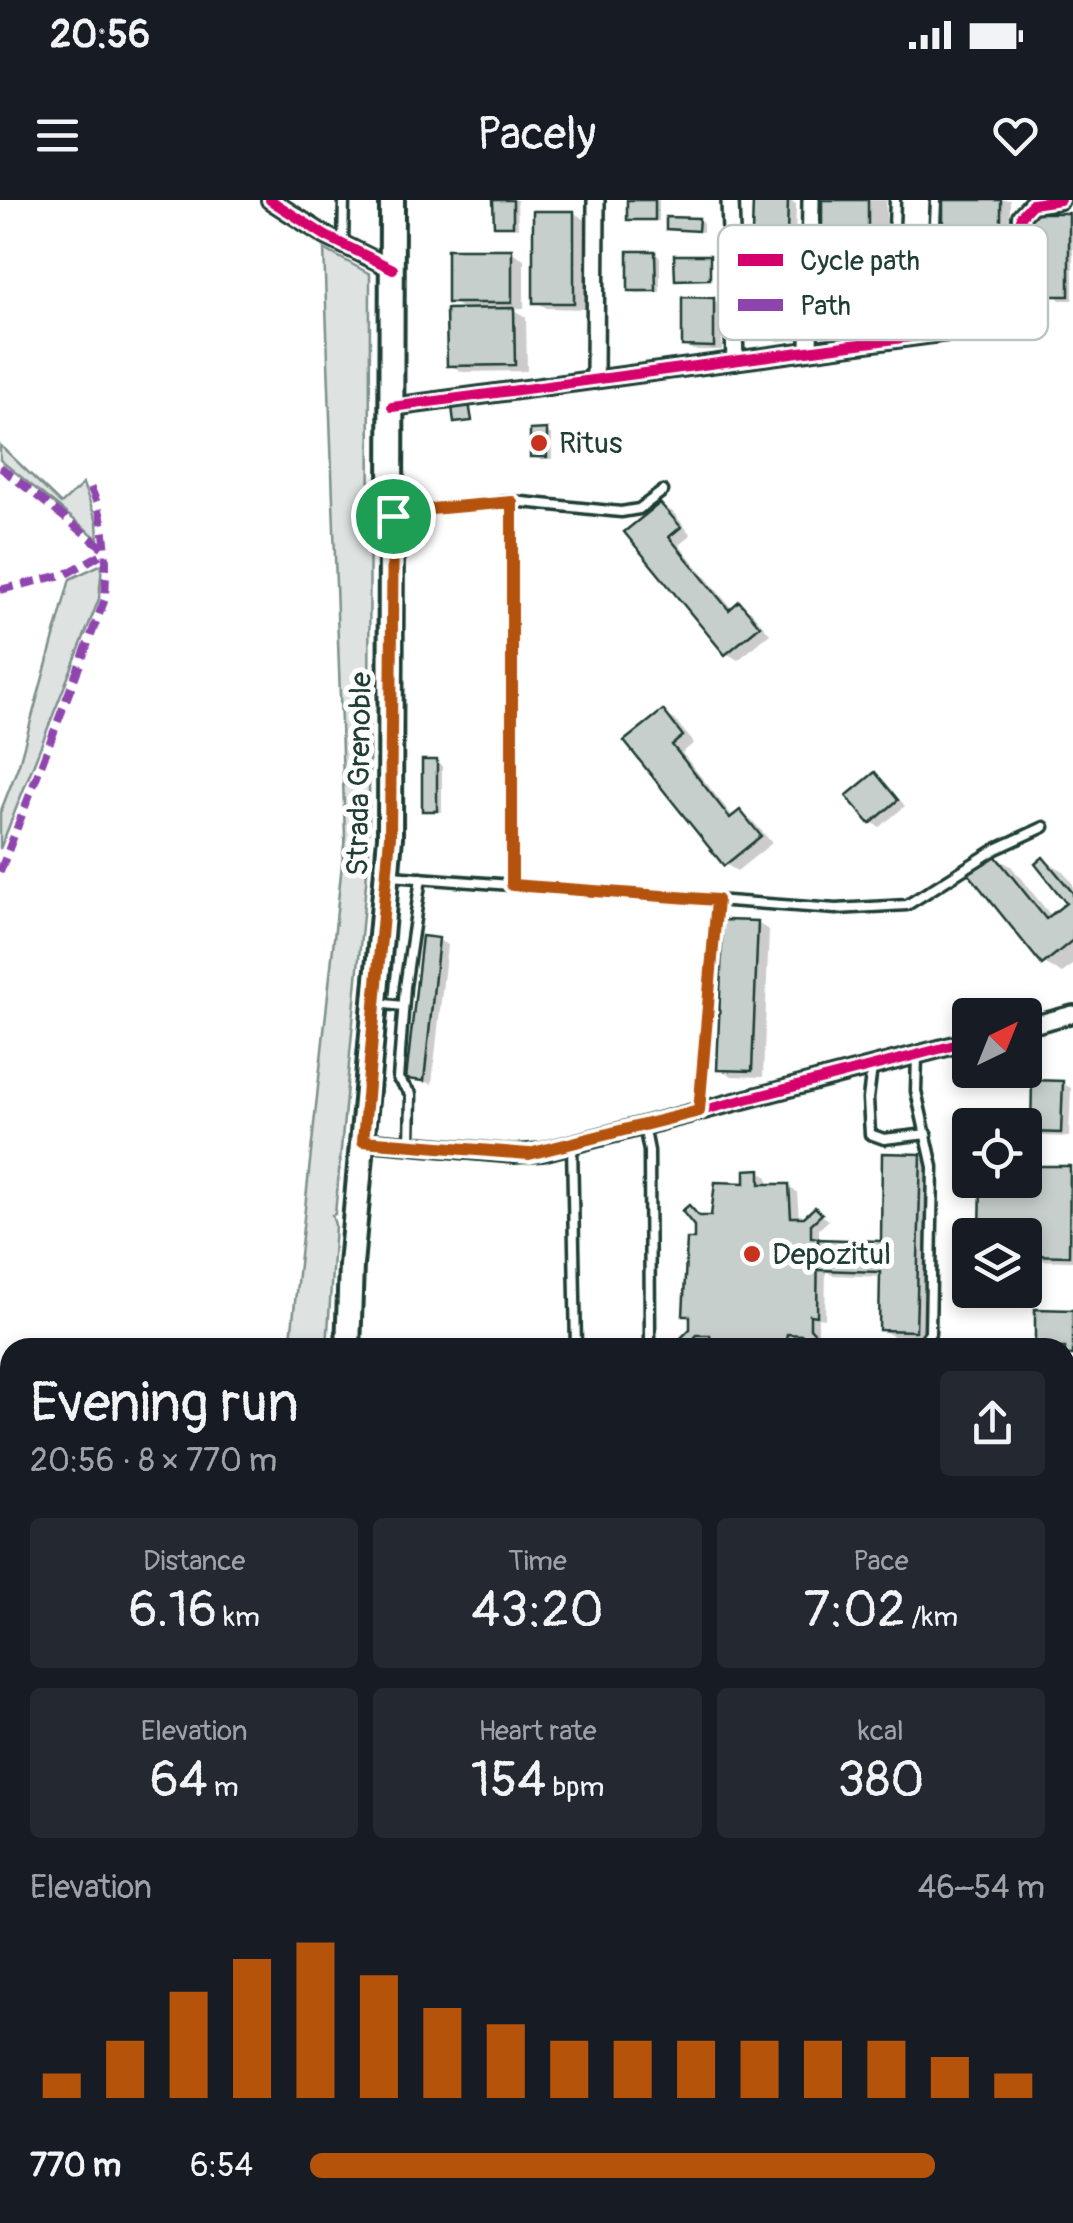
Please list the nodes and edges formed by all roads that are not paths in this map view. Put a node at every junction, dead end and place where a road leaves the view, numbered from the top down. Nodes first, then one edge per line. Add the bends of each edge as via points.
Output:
1 (270, 200) edge
2 (344, 200) edge
3 (392, 200) edge
4 (596, 200) edge
5 (730, 200) edge
6 (811, 200) edge
7 (895, 200) edge
8 (936, 200) edge
9 (1060, 200) edge
10 (731, 225) edge
11 (811, 225) edge
12 (894, 225) edge
13 (934, 225) edge
14 (1021, 225) edge
15 (343, 244) junction
16 (393, 270) junction
17 (733, 340) edge
18 (809, 340) edge
19 (864, 340) edge
20 (893, 340) edge
21 (864, 344) junction
22 (809, 351) junction
23 (734, 361) junction
24 (594, 380) junction
25 (392, 407) junction
26 (663, 491) dead end
27 (512, 502) junction
28 (393, 516) junction
29 (1044, 827) dead end
30 (388, 876) junction
31 (421, 878) junction
32 (512, 885) junction
33 (717, 900) junction
34 (376, 1003) junction
35 (403, 1006) junction
36 (1073, 1014) edge
37 (1042, 1022) edge
38 (952, 1046) edge
39 (917, 1055) junction
40 (872, 1066) junction
41 (699, 1111) junction
42 (644, 1126) junction
43 (927, 1134) junction
44 (363, 1141) junction
45 (572, 1144) junction
46 (410, 1146) junction
47 (348, 1338) edge
48 (576, 1338) edge
49 (650, 1338) edge
50 (927, 1338) edge

1 - 15 street
2 - 15 lane
3 - 16 main road, Strada Grenoble
4 - 24 street
5 - 10 street
6 - 11 street
7 - 12 lane
8 - 13 lane
9 - 14 street via 1032,204
15 - 16 street
16 - 25 main road, Strada Grenoble
17 - 23 street
18 - 22 street
19 - 21 lane
20 - 21 street
21 - 22 street
22 - 23 street
23 - 24 street
24 - 25 street
25 - 28 main road, Strada Grenoble
26 - 27 lane via 639,509 621,512
27 - 28 lane
27 - 32 lane
28 - 30 main road, Strada Grenoble
29 - 33 lane via 900,907
30 - 31 lane
30 - 34 main road, Strada Grenoble
31 - 32 lane
31 - 35 lane
32 - 33 lane
33 - 41 lane
34 - 35 lane
34 - 44 main road, Strada Grenoble
35 - 46 lane via 398,1079 411,1094
36 - 37 street
38 - 39 street
39 - 40 street
39 - 43 lane via 916,1091
40 - 41 street
40 - 43 lane via 870,1134
41 - 42 street
42 - 45 street
42 - 49 lane
43 - 50 lane via 933,1167
44 - 46 street
44 - 47 main road, Strada Grenoble
45 - 46 street via 514,1154
45 - 48 lane

